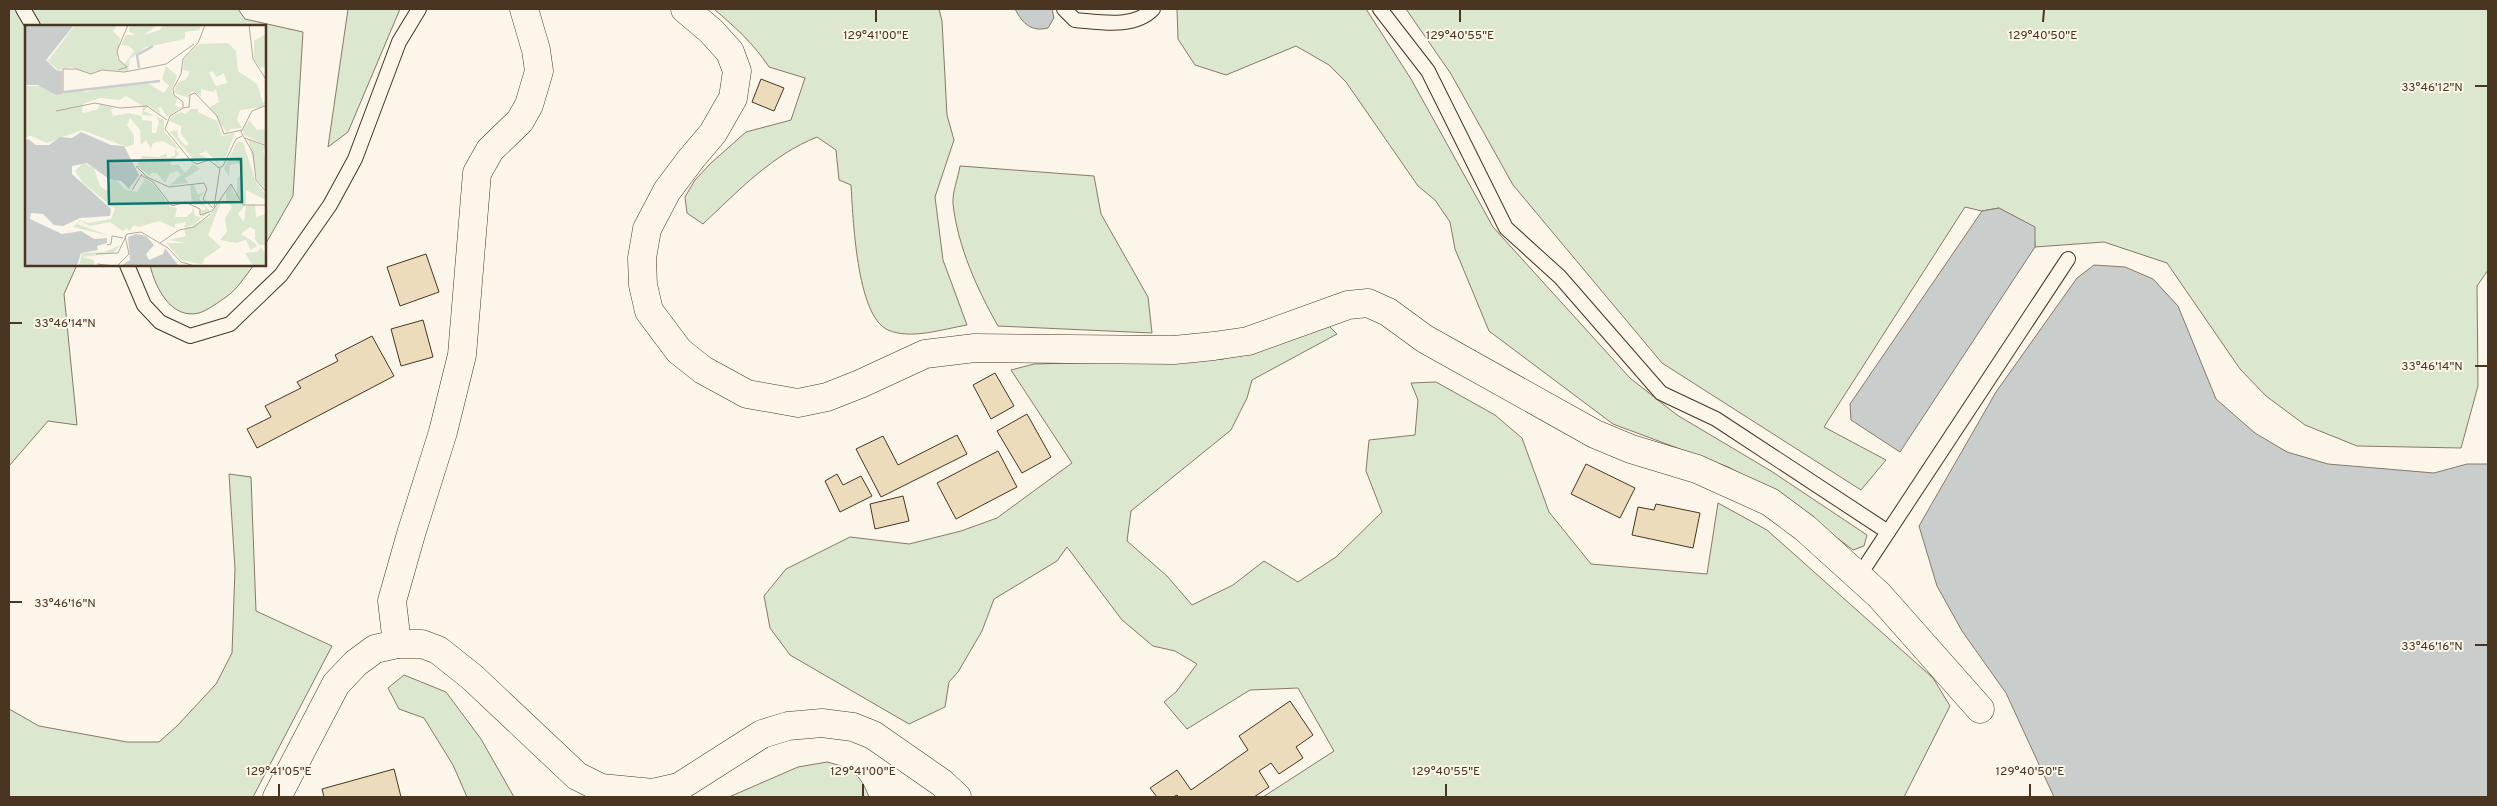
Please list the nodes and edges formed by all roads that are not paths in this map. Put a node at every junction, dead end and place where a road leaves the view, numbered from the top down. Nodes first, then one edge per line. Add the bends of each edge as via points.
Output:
1 (23, 9) edge
2 (419, 9) edge
3 (524, 9) edge
4 (685, 9) edge
5 (1064, 9) edge
6 (1153, 9) edge
7 (1380, 9) edge
8 (32, 25) edge
9 (2068, 259) dead end
10 (127, 266) edge
11 (1888, 532) junction
12 (1859, 576) junction
13 (397, 644) junction
14 (1980, 709) dead end
15 (277, 797) edge
16 (957, 797) edge

1 - 8 lane
2 - 10 lane via 399,42 355,159 330,205 281,275 230,324 190,336 160,322 144,305
3 - 13 street via 539,71 529,105 520,121 490,150 477,172 462,355 443,432 392,601
4 - 12 street via 730,52 737,72 733,98 713,133 668,192 647,229 642,258 643,285 649,311 679,351 703,370 747,394 798,403 860,384 925,354 975,348 1174,350 1222,345 1248,341 1348,305 1368,303 1388,312 1425,339 1595,434 1697,469 1770,502
5 - 6 lane via 1075,20 1110,23 1139,20
7 - 11 lane via 1428,71 1506,228 1560,277 1662,394 1716,419
9 - 11 lane
11 - 12 lane
12 - 14 street via 1879,594
13 - 15 street via 375,649 356,662 336,684
13 - 16 street via 422,644 438,650 472,677 577,776 601,788 653,794 679,787 762,734 788,726 822,723 853,726 873,735

